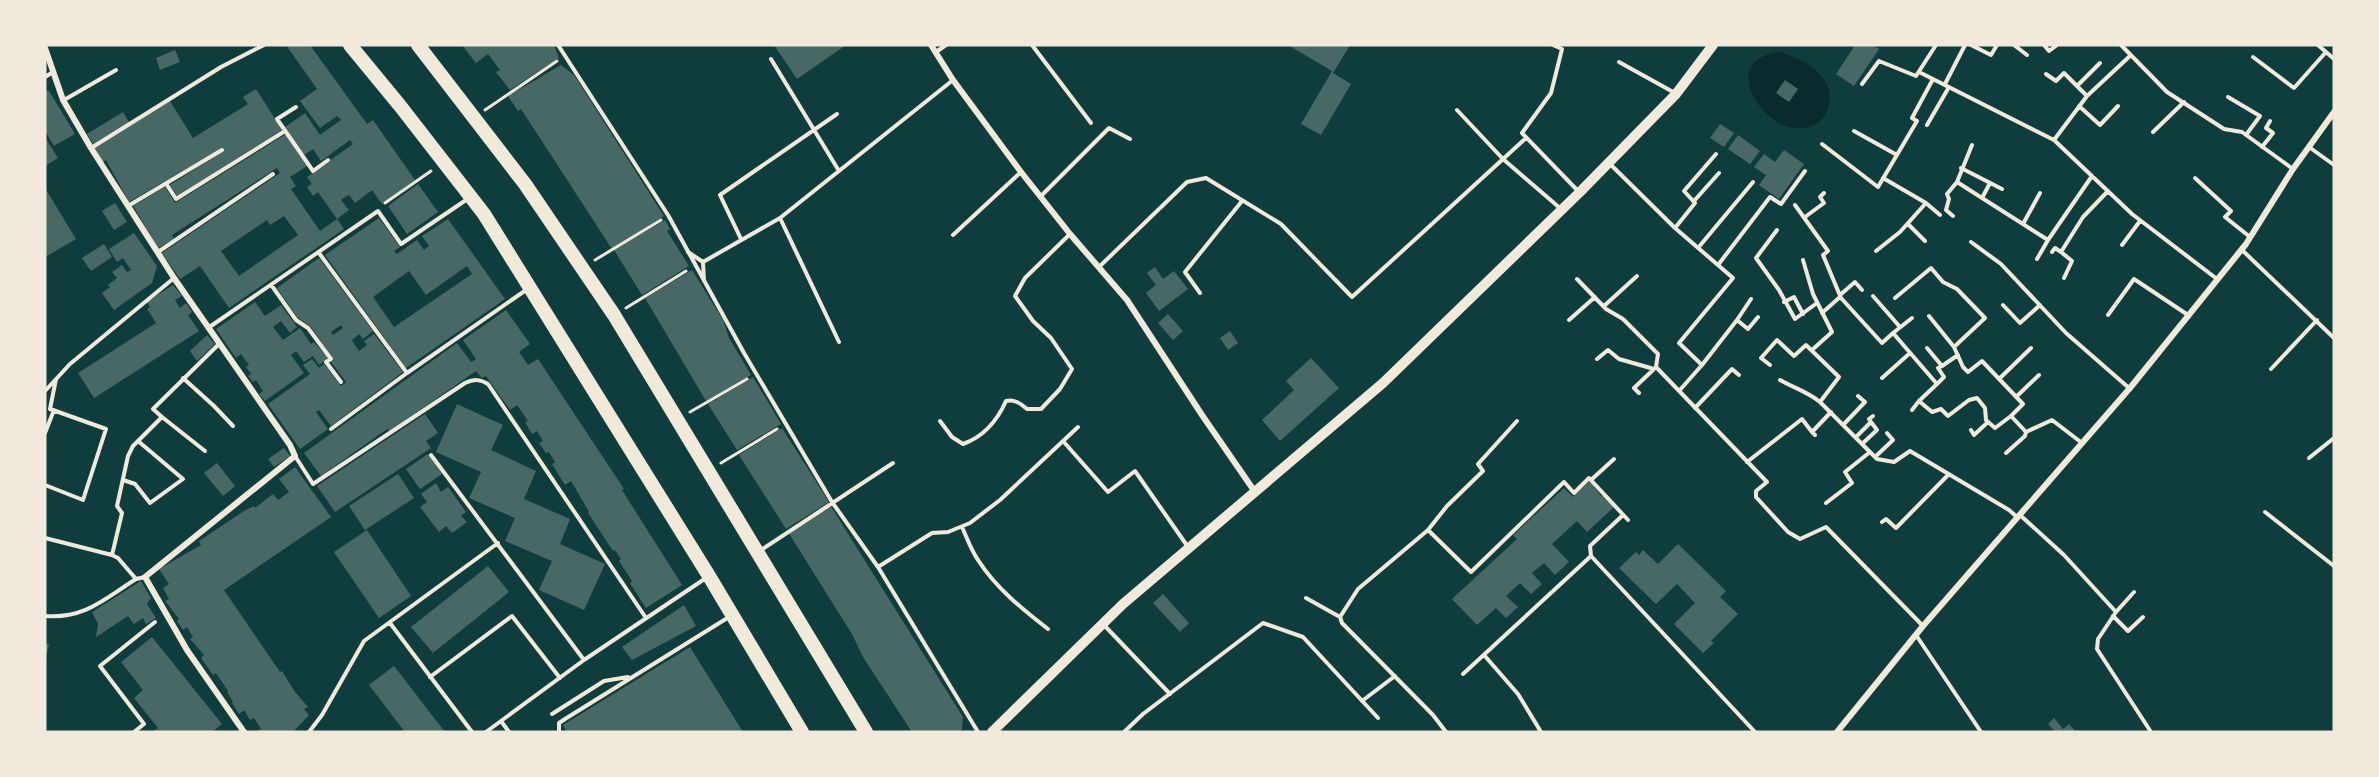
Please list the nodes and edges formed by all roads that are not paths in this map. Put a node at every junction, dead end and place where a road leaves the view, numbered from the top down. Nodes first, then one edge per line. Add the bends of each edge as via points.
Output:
1 (264, 45) edge
2 (350, 45) edge
3 (418, 45) edge
4 (931, 45) edge
5 (946, 45) edge
6 (1032, 45) edge
7 (1553, 45) edge
8 (1713, 45) edge
9 (1936, 45) edge
10 (1965, 45) edge
11 (1971, 45) edge
12 (1997, 45) edge
13 (2014, 45) edge
14 (2044, 45) edge
15 (2057, 45) edge
16 (2318, 45) edge
17 (561, 46) edge
18 (2124, 46) edge
19 (46, 52) edge
20 (936, 52) junction
21 (2326, 52) junction
22 (2131, 54) junction
23 (2027, 55) dead end
24 (2253, 57) dead end
25 (771, 58) dead end
26 (2334, 59) edge
27 (1619, 62) dead end
28 (2100, 63) dead end
29 (116, 70) dead end
30 (53, 72) junction
31 (1918, 72) junction
32 (2046, 74) dead end
33 (45, 77) edge
34 (1933, 79) junction
35 (953, 80) junction
36 (1862, 84) dead end
37 (1947, 86) junction
38 (2077, 86) junction
39 (1676, 94) junction
40 (2087, 96) junction
41 (2228, 97) dead end
42 (63, 100) junction
43 (2184, 102) junction
44 (2079, 106) junction
45 (2118, 106) dead end
46 (296, 107) dead end
47 (1457, 110) dead end
48 (2334, 112) edge
49 (837, 114) dead end
50 (2270, 121) dead end
51 (1091, 123) dead end
52 (1926, 125) dead end
53 (814, 130) junction
54 (285, 131) junction
55 (1854, 131) dead end
56 (2153, 132) dead end
57 (2246, 135) junction
58 (1526, 138) junction
59 (1130, 139) dead end
60 (2054, 140) junction
61 (1822, 144) dead end
62 (1972, 145) dead end
63 (2262, 147) junction
64 (2308, 147) junction
65 (91, 148) junction
66 (222, 150) dead end
67 (1716, 154) dead end
68 (1897, 155) junction
69 (1503, 159) junction
70 (328, 160) dead end
71 (1608, 162) dead end
72 (2334, 165) edge
73 (1961, 168) junction
74 (2293, 169) junction
75 (839, 171) junction
76 (1805, 171) dead end
77 (1021, 172) junction
78 (1719, 173) dead end
79 (273, 174) dead end
80 (2092, 176) junction
81 (1883, 178) junction
82 (2195, 178) dead end
83 (1753, 182) dead end
84 (1957, 182) junction
85 (1990, 183) junction
86 (166, 185) junction
87 (2002, 189) dead end
88 (2108, 191) junction
89 (1580, 192) junction
90 (2040, 193) dead end
91 (1824, 194) dead end
92 (470, 197) junction
93 (1040, 197) junction
94 (1982, 198) junction
95 (1242, 201) junction
96 (1694, 201) junction
97 (1926, 203) junction
98 (1795, 205) dead end
99 (128, 206) junction
100 (1562, 210) junction
101 (1940, 215) dead end
102 (1953, 216) dead end
103 (1805, 217) junction
104 (780, 218) junction
105 (2140, 220) junction
106 (1908, 224) junction
107 (2023, 224) junction
108 (1675, 228) junction
109 (1777, 230) dead end
110 (1070, 234) junction
111 (953, 235) dead end
112 (2250, 237) junction
113 (741, 239) junction
114 (2048, 240) junction
115 (1925, 241) dead end
116 (1971, 242) dead end
117 (2122, 245) dead end
118 (1698, 248) junction
119 (2242, 249) junction
120 (686, 251) junction
121 (1876, 251) dead end
122 (157, 252) junction
123 (2052, 252) dead end
124 (2061, 252) junction
125 (319, 253) junction
126 (2037, 259) dead end
127 (1803, 260) dead end
128 (704, 262) junction
129 (1719, 265) junction
130 (1099, 268) junction
131 (1637, 276) dead end
132 (174, 278) junction
133 (2064, 278) dead end
134 (1577, 279) dead end
135 (2217, 279) junction
136 (704, 282) junction
137 (272, 286) junction
138 (531, 286) junction
139 (1863, 290) dead end
140 (1200, 293) dead end
141 (1840, 296) junction
142 (1873, 296) dead end
143 (1595, 297) junction
144 (1895, 298) dead end
145 (1751, 299) dead end
146 (1784, 302) junction
147 (1817, 303) junction
148 (2003, 305) dead end
149 (2040, 305) junction
150 (1604, 306) junction
151 (1822, 313) junction
152 (1803, 314) junction
153 (2108, 315) dead end
154 (2188, 315) junction
155 (1929, 316) dead end
156 (1758, 317) dead end
157 (1912, 318) dead end
158 (1569, 320) dead end
159 (1737, 320) junction
160 (2318, 320) junction
161 (1900, 327) junction
162 (208, 328) junction
163 (1893, 333) junction
164 (2334, 338) edge
165 (839, 342) dead end
166 (219, 344) junction
167 (1927, 348) dead end
168 (1954, 348) junction
169 (2031, 348) dead end
170 (1812, 350) junction
171 (1910, 353) junction
172 (1958, 355) junction
173 (1596, 359) dead end
174 (1702, 365) junction
175 (1770, 365) dead end
176 (1942, 366) junction
177 (1655, 368) junction
178 (2271, 369) dead end
179 (407, 373) junction
180 (1739, 375) dead end
181 (2039, 375) dead end
182 (183, 378) junction
183 (1882, 378) dead end
184 (56, 379) junction
185 (1999, 379) junction
186 (1780, 380) dead end
187 (341, 382) dead end
188 (1937, 384) junction
189 (2130, 388) junction
190 (45, 390) edge
191 (1679, 391) junction
192 (1639, 393) dead end
193 (1858, 396) dead end
194 (2016, 397) junction
195 (1919, 401) junction
196 (1820, 402) junction
197 (1695, 408) junction
198 (54, 410) junction
199 (1912, 410) dead end
200 (1831, 412) junction
201 (1873, 416) dead end
202 (2011, 416) junction
203 (162, 417) junction
204 (940, 421) dead end
205 (1517, 421) dead end
206 (1871, 422) junction
207 (1988, 422) junction
208 (1843, 425) junction
209 (233, 426) dead end
210 (1078, 427) dead end
211 (331, 429) dead end
212 (1971, 430) dead end
213 (2026, 432) junction
214 (45, 433) edge
215 (1887, 433) dead end
216 (1856, 437) junction
217 (2334, 438) edge
218 (138, 441) junction
219 (1063, 441) junction
220 (1862, 444) junction
221 (2083, 444) junction
222 (205, 451) dead end
223 (1870, 452) junction
224 (2006, 453) dead end
225 (431, 455) dead end
226 (295, 456) junction
227 (1875, 457) junction
228 (2309, 458) dead end
229 (1614, 459) dead end
230 (1747, 462) junction
231 (892, 463) dead end
232 (1949, 474) junction
233 (123, 480) junction
234 (1591, 480) junction
235 (45, 485) edge
236 (1255, 492) junction
237 (832, 502) junction
238 (1826, 502) dead end
239 (2265, 512) dead end
240 (1623, 514) junction
241 (2018, 516) junction
242 (1628, 520) dead end
243 (1882, 522) dead end
244 (962, 526) junction
245 (1428, 530) junction
246 (45, 538) edge
247 (498, 543) junction
248 (1189, 548) junction
249 (758, 552) junction
250 (112, 555) junction
251 (1591, 556) junction
252 (2334, 566) edge
253 (878, 567) junction
254 (709, 576) junction
255 (145, 577) junction
256 (136, 579) junction
257 (2134, 592) dead end
258 (1306, 598) dead end
259 (2114, 614) junction
260 (733, 615) junction
261 (45, 616) edge
262 (1341, 617) junction
263 (2143, 617) dead end
264 (646, 618) junction
265 (155, 622) dead end
266 (390, 623) junction
267 (1103, 623) junction
268 (1923, 626) junction
269 (1048, 629) dead end
270 (1916, 635) junction
271 (1484, 655) junction
272 (584, 660) junction
273 (1463, 674) dead end
274 (1395, 676) junction
275 (430, 677) junction
276 (631, 677) junction
277 (560, 678) junction
278 (1170, 694) junction
279 (1362, 701) junction
280 (552, 714) dead end
281 (1378, 718) dead end
282 (501, 721) junction
283 (134, 732) edge
284 (244, 732) edge
285 (309, 732) edge
286 (472, 732) edge
287 (486, 732) edge
288 (509, 732) edge
289 (559, 732) edge
290 (802, 732) edge
291 (866, 732) edge
292 (978, 732) edge
293 (992, 732) edge
294 (1124, 732) edge
295 (1446, 732) edge
296 (1541, 732) edge
297 (1755, 732) edge
298 (1837, 732) edge
299 (1981, 732) edge
300 (2151, 732) edge

1 - 65 lane via 221,67
2 - 92 main road
3 - 249 main road via 525,184 614,315
4 - 20 street
5 - 20 lane
6 - 51 lane
7 - 58 lane via 1562,49 1551,93 1522,133
8 - 39 street
9 - 31 lane
10 - 37 lane
11 - 12 lane via 1991,55
13 - 23 lane
14 - 15 lane via 2049,51
16 - 21 lane
17 - 120 lane via 668,215
18 - 22 lane
19 - 30 street
20 - 35 street
21 - 24 lane via 2294,88
21 - 26 lane
22 - 40 lane
22 - 43 lane via 2167,92
25 - 53 lane
27 - 39 lane
28 - 38 lane
29 - 42 lane
30 - 33 lane
30 - 42 street
31 - 34 lane
31 - 36 lane via 1916,76 1879,61
32 - 38 lane via 2056,81 2064,73
34 - 37 lane
34 - 68 lane via 1912,118 1917,121
35 - 75 lane
35 - 77 street
37 - 52 lane
37 - 60 lane
38 - 40 lane
39 - 89 street
40 - 44 lane
41 - 57 lane via 2260,116
42 - 65 street
43 - 56 lane
43 - 57 lane via 2224,129
44 - 45 lane via 2100,125
44 - 60 lane
46 - 54 lane via 277,119
47 - 69 lane
48 - 64 street
49 - 53 lane
50 - 63 lane via 2266,128 2273,133
53 - 75 lane
53 - 113 lane via 720,195
54 - 70 lane via 313,171
54 - 86 lane via 176,199
55 - 68 lane
57 - 63 lane
58 - 69 lane
58 - 89 lane
59 - 93 lane via 1108,128
60 - 80 lane
61 - 81 lane via 1878,187
62 - 73 lane
63 - 74 lane
64 - 72 lane
64 - 74 street
65 - 99 street
66 - 86 lane
67 - 96 lane via 1684,191
68 - 81 lane
69 - 95 lane via 1352,297 1281,224
69 - 100 lane
71 - 108 lane
73 - 84 lane
73 - 85 lane
74 - 112 street
75 - 104 lane
76 - 129 lane via 1781,204 1770,197
77 - 93 street
77 - 111 lane
78 - 96 lane
79 - 122 lane
80 - 88 lane
80 - 114 lane
81 - 97 lane
82 - 112 lane via 2230,211 2224,217
83 - 118 lane
84 - 94 lane
84 - 102 lane via 1947,194 1946,210
85 - 87 lane
85 - 94 lane
86 - 99 lane
88 - 105 lane
88 - 124 lane via 2083,218
89 - 100 street
90 - 107 lane
91 - 103 lane via 1820,197 1824,203
92 - 125 lane via 401,244 378,211
92 - 138 main road
93 - 110 street
94 - 107 lane
95 - 130 lane via 1206,178 1187,182
95 - 140 lane via 1185,272
96 - 108 lane
97 - 101 lane
97 - 106 lane
98 - 103 lane
99 - 122 street
100 - 236 street via 1383,383
103 - 141 lane via 1828,252 1823,255
104 - 113 lane
104 - 165 lane
105 - 117 lane
105 - 135 lane
106 - 115 lane
106 - 121 lane
107 - 114 lane
108 - 118 lane
109 - 146 lane via 1756,258
110 - 130 street
110 - 204 lane via 1025,278 1015,296 1071,369 1060,389 1041,409 1027,409 1006,401 977,439 963,444
112 - 119 street
113 - 128 lane
114 - 126 lane
116 - 149 lane via 2001,264
118 - 129 lane
119 - 135 street
119 - 160 lane
120 - 128 lane
120 - 136 lane
122 - 132 street
123 - 124 lane via 2055,248
124 - 133 lane via 2072,261
125 - 137 lane
125 - 179 lane
127 - 147 lane
128 - 136 lane
129 - 174 lane via 1732,278 1679,343
130 - 236 street via 1127,300
131 - 150 lane
132 - 162 street
132 - 184 lane
134 - 143 lane
135 - 154 street
136 - 237 lane
137 - 162 lane
137 - 187 lane via 331,359 326,362
138 - 179 lane
138 - 254 main road
139 - 141 lane via 1855,282
141 - 151 lane
141 - 163 lane via 1882,343
142 - 161 lane
143 - 150 lane
143 - 158 lane
144 - 168 lane via 1931,268 1943,282 1957,288 1985,318
145 - 159 lane
146 - 152 lane via 1794,297
146 - 152 lane via 1795,320
147 - 151 lane
147 - 152 lane
148 - 149 lane via 2020,323
149 - 189 lane
150 - 177 lane via 1658,354
151 - 170 lane via 1832,332
153 - 154 lane via 2134,279
154 - 189 street
155 - 168 lane
156 - 159 lane via 1748,329
157 - 161 lane
159 - 174 lane
160 - 164 lane
160 - 178 lane
161 - 163 lane
162 - 166 street
163 - 171 lane
166 - 182 lane
166 - 226 street
167 - 176 lane
168 - 172 lane
169 - 185 lane
170 - 175 lane via 1806,345 1794,356 1777,340 1761,358
170 - 196 lane via 1839,377
171 - 183 lane
171 - 188 lane
172 - 176 lane
172 - 185 lane via 1968,372 1982,361
173 - 177 lane via 1608,350 1619,359
174 - 191 lane
176 - 188 lane via 1938,368 1944,376
177 - 191 lane
177 - 192 lane via 1635,388
179 - 211 lane
180 - 197 lane via 1732,369
181 - 194 lane
182 - 203 lane via 153,409
182 - 209 lane
184 - 190 lane
184 - 198 lane via 49,408
185 - 194 lane
186 - 196 lane
188 - 195 lane
189 - 221 street
191 - 197 lane
193 - 208 lane via 1864,402
194 - 202 lane via 2023,405
195 - 199 lane
195 - 207 lane via 1932,412 1941,410 1948,416 1977,398 1985,408
196 - 200 lane
197 - 230 lane
198 - 214 lane
198 - 235 lane via 106,429 83,500
200 - 208 lane
200 - 230 lane via 1814,433 1802,419
201 - 206 lane
202 - 207 lane via 1995,428
202 - 213 lane
203 - 218 lane
203 - 222 lane
205 - 245 lane via 1478,464 1483,471
206 - 216 lane
206 - 220 lane via 1877,430
207 - 212 lane via 1974,435
208 - 216 lane
210 - 219 lane
213 - 221 lane via 2052,420
213 - 224 lane
215 - 227 lane via 1893,440
216 - 220 lane
217 - 228 lane
218 - 233 lane via 128,456
218 - 233 lane via 183,479 150,503 135,484
219 - 244 lane via 1000,501
219 - 248 lane via 1108,492 1136,471
220 - 223 lane
221 - 241 street
223 - 227 lane
223 - 238 lane via 1845,472 1852,483
225 - 247 lane
226 - 255 street
226 - 264 lane via 313,484 465,383 482,381 488,384
227 - 232 lane via 1894,462 1910,451
229 - 234 lane
230 - 268 lane via 1767,482 1756,491 1756,497 1788,532 1800,539 1826,527
231 - 237 lane
232 - 241 lane
232 - 243 lane via 1896,528 1887,519
233 - 250 lane via 117,506 122,513
234 - 240 lane
234 - 245 lane via 1574,493 1564,482 1472,572
236 - 248 street
237 - 249 lane
237 - 253 lane
239 - 252 lane
240 - 242 lane
240 - 251 lane via 1590,546
241 - 259 lane via 2064,555
241 - 268 street
244 - 253 lane via 932,533
244 - 269 lane via 977,559 996,585
245 - 262 lane via 1358,588
246 - 250 lane
247 - 266 lane
247 - 272 lane
248 - 267 street
249 - 291 main road
250 - 256 lane
251 - 271 lane
251 - 297 lane
253 - 292 lane
254 - 260 main road
254 - 264 lane
255 - 256 lane
255 - 284 street via 187,650
256 - 261 lane via 88,610 63,618
257 - 259 lane
258 - 262 lane
259 - 263 lane via 2128,631
259 - 300 lane via 2098,639 2097,649
260 - 276 lane
260 - 290 main road
262 - 274 lane via 1342,623
264 - 272 lane
265 - 283 lane via 100,666 144,724
266 - 275 lane
266 - 285 lane via 364,641
267 - 278 lane
267 - 293 street
268 - 270 street
270 - 298 street
270 - 299 lane
271 - 273 lane
271 - 296 lane via 1518,694
272 - 277 lane
274 - 279 lane
274 - 295 lane
275 - 277 lane via 512,616
275 - 286 lane
276 - 280 lane via 604,681
276 - 289 lane via 564,719
277 - 282 lane
278 - 279 lane via 1258,625 1268,623 1303,637
278 - 294 lane
279 - 281 lane
282 - 287 lane
282 - 288 lane

